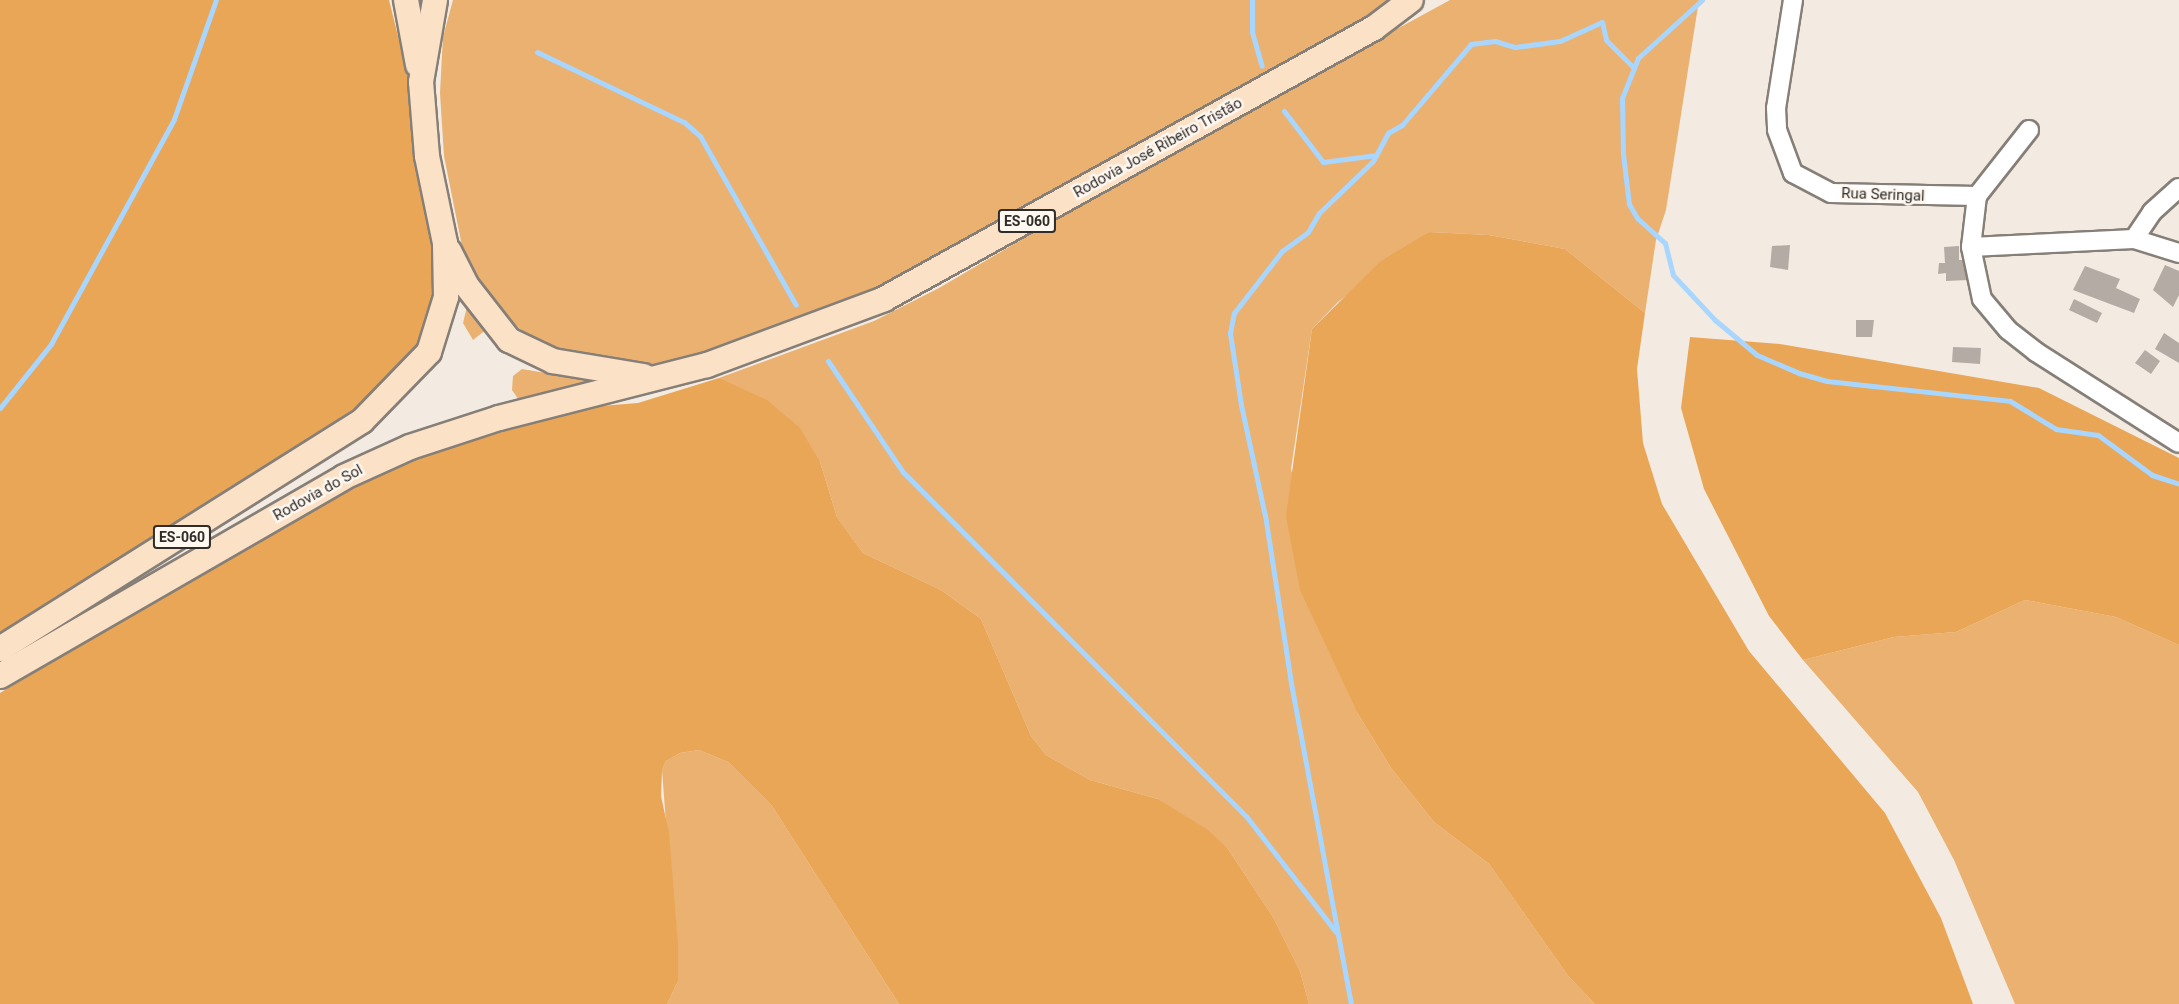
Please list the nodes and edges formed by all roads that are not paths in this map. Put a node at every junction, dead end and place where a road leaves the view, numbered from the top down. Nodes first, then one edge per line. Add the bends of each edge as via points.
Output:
1 (406, 0) edge
2 (435, 0) edge
3 (1411, 0) edge
4 (1428, 0) edge
5 (1793, 0) edge
6 (1374, 28) junction
7 (421, 82) junction
8 (2029, 130) dead end
9 (2179, 188) edge
10 (1977, 196) junction
11 (2134, 239) junction
12 (445, 243) junction
13 (1971, 247) junction
14 (2179, 253) edge
15 (664, 377) junction
16 (2179, 443) edge
17 (0, 649) edge
18 (0, 676) edge

1 - 7 main road
2 - 7 main road, ES-060
3 - 6 main road, Rodovia José Ribeiro Tristão / ES-060
4 - 6 main road
5 - 10 street, Rua Seringal via 1776,108 1777,130 1793,173 1831,193
6 - 15 main road, Rodovia José Ribeiro Tristão / ES-060 via 884,299 797,335
7 - 12 main road, ES-060 via 427,156
8 - 10 street
9 - 11 street via 2152,212
10 - 13 street
11 - 13 street
11 - 14 street
12 - 15 main road via 485,312 508,339 532,354 623,375
12 - 17 main road, ES-060 via 446,297 438,336 418,367 362,421
13 - 16 street via 1982,299 2008,330
15 - 18 main road, Rodovia do Sol / ES-060 via 499,418 410,447 344,477

